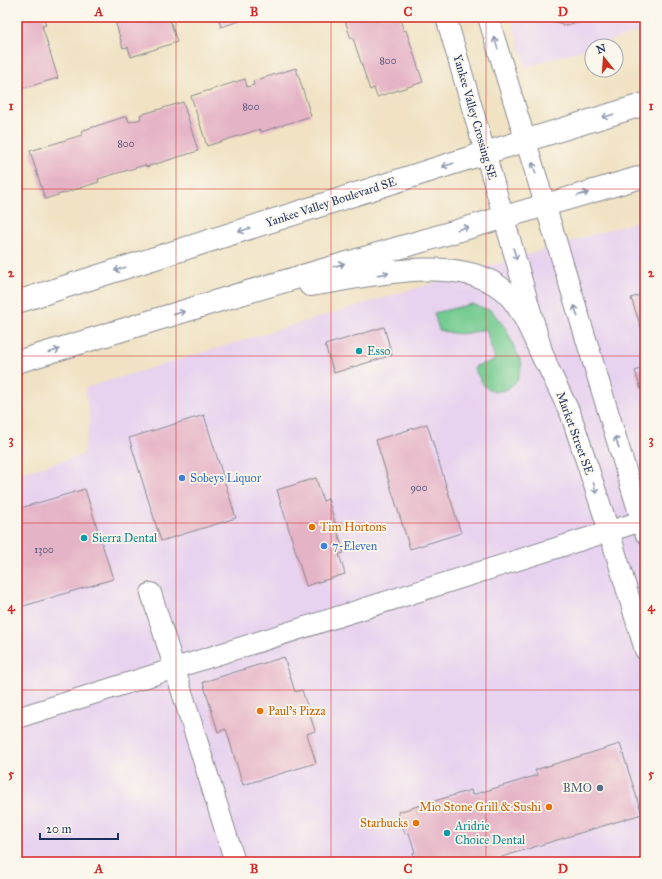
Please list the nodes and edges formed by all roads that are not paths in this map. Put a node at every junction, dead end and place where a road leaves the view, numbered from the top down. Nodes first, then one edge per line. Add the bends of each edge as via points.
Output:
1 (446, 17) edge
2 (488, 17) edge
3 (645, 104) edge
4 (526, 141) junction
5 (485, 153) junction
6 (645, 176) edge
7 (546, 205) junction
8 (504, 217) junction
9 (234, 296) junction
10 (17, 302) edge
11 (545, 361) junction
12 (17, 362) edge
13 (644, 525) edge
14 (610, 531) junction
15 (151, 593) dead end
16 (645, 650) edge
17 (174, 668) junction
18 (17, 718) edge
19 (235, 862) edge

1 - 5 street, Yankee Valley Crossing SE
4 -> 2 street
3 -> 4 main road, Yankee Valley Boulevard SE
4 - 5 main road, Yankee Valley Boulevard SE
7 -> 4 street
5 - 8 street, Yankee Valley Crossing SE
5 -> 10 main road, Yankee Valley Boulevard SE
7 -> 6 main road
7 - 8 main road
13 -> 7 street via 587,348
9 -> 8 main road
8 -> 11 street, Market Street SE
9 -> 11 main road via 426,268 457,271 477,276 501,288 515,304
12 -> 9 main road
11 -> 14 street, Market Street SE via 571,415
13 - 14 street
14 - 16 street, Market Street SE
14 - 17 street
15 - 17 street
17 - 18 street
17 - 19 street

